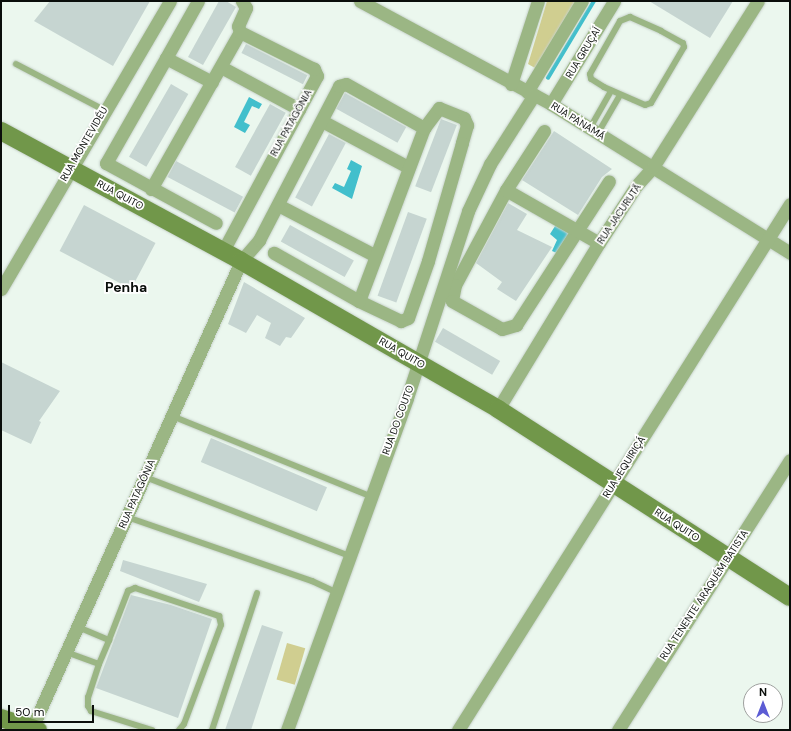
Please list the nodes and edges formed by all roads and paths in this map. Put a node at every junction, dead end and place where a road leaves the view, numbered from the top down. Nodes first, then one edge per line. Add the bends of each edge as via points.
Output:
1 (170, 1) edge
2 (198, 1) edge
3 (242, 1) edge
4 (360, 1) edge
5 (538, 1) edge
6 (582, 1) edge
7 (614, 1) edge
8 (758, 1) edge
9 (240, 32) junction
10 (166, 58) junction
11 (16, 64) dead end
12 (221, 67) junction
13 (212, 82) junction
14 (511, 84) junction
15 (611, 91) junction
16 (531, 94) junction
17 (620, 95) junction
18 (551, 104) junction
19 (299, 109) junction
20 (104, 110) junction
21 (322, 121) junction
22 (424, 128) junction
23 (594, 130) junction
24 (544, 131) dead end
25 (1, 132) edge
26 (408, 167) junction
27 (653, 167) junction
28 (71, 168) junction
29 (609, 181) dead end
30 (151, 190) junction
31 (506, 190) junction
32 (790, 204) edge
33 (278, 205) junction
34 (216, 223) dead end
35 (578, 232) junction
36 (768, 239) junction
37 (599, 244) junction
38 (223, 251) junction
39 (274, 253) dead end
40 (790, 253) edge
41 (374, 255) junction
42 (242, 260) junction
43 (1, 289) edge
44 (359, 301) junction
45 (419, 362) junction
46 (498, 409) junction
47 (172, 416) junction
48 (790, 460) edge
49 (145, 477) junction
50 (613, 484) junction
51 (370, 496) junction
52 (127, 517) junction
53 (350, 556) junction
54 (728, 558) junction
55 (258, 593) dead end
56 (338, 593) junction
57 (790, 597) edge
58 (78, 627) junction
59 (109, 640) junction
60 (66, 652) junction
61 (99, 664) junction
62 (1, 718) edge
63 (35, 729) edge
64 (152, 730) edge
65 (179, 730) edge
66 (212, 730) edge
67 (288, 730) edge
68 (458, 730) edge
69 (618, 730) edge

1 - 20 street, RUA MONTEVIDÉU
2 - 10 street
3 - 9 street via 246,8 238,26
4 - 14 street, RUA PANAMÁ
5 - 14 street
6 - 16 street
7 - 18 street, RUA GRUÇAÍ
8 - 27 street, RUA JACURUTÃ
9 - 12 street
9 - 19 street, RUA PATAGÔNIA via 314,69 317,76
10 - 13 street
10 - 30 street via 106,163
11 - 20 lane
12 - 13 street
12 - 19 street
13 - 30 street
14 - 16 street, RUA PANAMÁ
15 - 17 lane
15 - 17 lane via 595,82 590,74 624,18 630,17 683,43 682,52 651,103 641,105
15 - 23 lane
16 - 18 street, RUA PANAMÁ
16 - 45 street, RUA DO COUTO via 479,186
17 - 23 lane
18 - 23 street, RUA PANAMÁ
19 - 38 street, RUA PATAGÔNIA
20 - 28 street, RUA MONTEVIDÉU
21 - 22 street, RUA PATAGÔNIA via 339,86 346,84
21 - 26 street
21 - 33 street, RUA PATAGÔNIA
22 - 26 street
22 - 44 street via 438,108 464,118 466,125 428,261 408,318 400,321
23 - 27 street, RUA PANAMÁ
24 - 31 street
25 - 28 street, RUA QUITO
26 - 41 street
27 - 36 street, RUA PANAMÁ
27 - 37 street, RUA JACURUTÃ via 636,186
28 - 38 street, RUA QUITO
28 - 43 street, RUA MONTEVIDÉU
29 - 35 street
30 - 34 street
31 - 35 street
31 - 35 street via 455,285 452,301 456,304 502,329 510,329 516,325
32 - 36 street, RUA JEQUIRIÇÁ
33 - 41 street
33 - 42 street, RUA PATAGÔNIA via 258,240
35 - 37 street
36 - 40 street, RUA PANAMÁ
36 - 50 street, RUA JEQUIRIÇÁ
37 - 46 street, RUA JACURUTÃ
38 - 42 street, RUA QUITO
39 - 44 street
41 - 44 street
42 - 45 street, RUA QUITO
42 - 47 street, RUA PATAGÔNIA
45 - 46 street, RUA QUITO
45 - 51 street, RUA DO COUTO
46 - 50 street, RUA QUITO
47 - 49 street, RUA PATAGÔNIA
47 - 51 lane
48 - 54 street, RUA TENENTE ARAQUÉM BATISTA
49 - 52 street, RUA PATAGÔNIA
49 - 53 lane
50 - 54 street, RUA QUITO
50 - 68 street, RUA JEQUIRIÇÁ
51 - 53 street, RUA DO COUTO
52 - 56 lane via 312,581
52 - 58 street, RUA PATAGÔNIA
53 - 56 street, RUA DO COUTO
54 - 57 street, RUA QUITO
54 - 69 street, RUA TENENTE ARAQUÉM BATISTA
55 - 66 lane
56 - 67 street, RUA DO COUTO
58 - 59 lane
58 - 60 street, RUA PATAGÔNIA
59 - 61 lane
59 - 65 lane via 131,588 219,616 221,625 184,724
60 - 61 lane
60 - 63 street, RUA PATAGÔNIA
61 - 64 lane via 88,697 91,711
62 - 63 street

